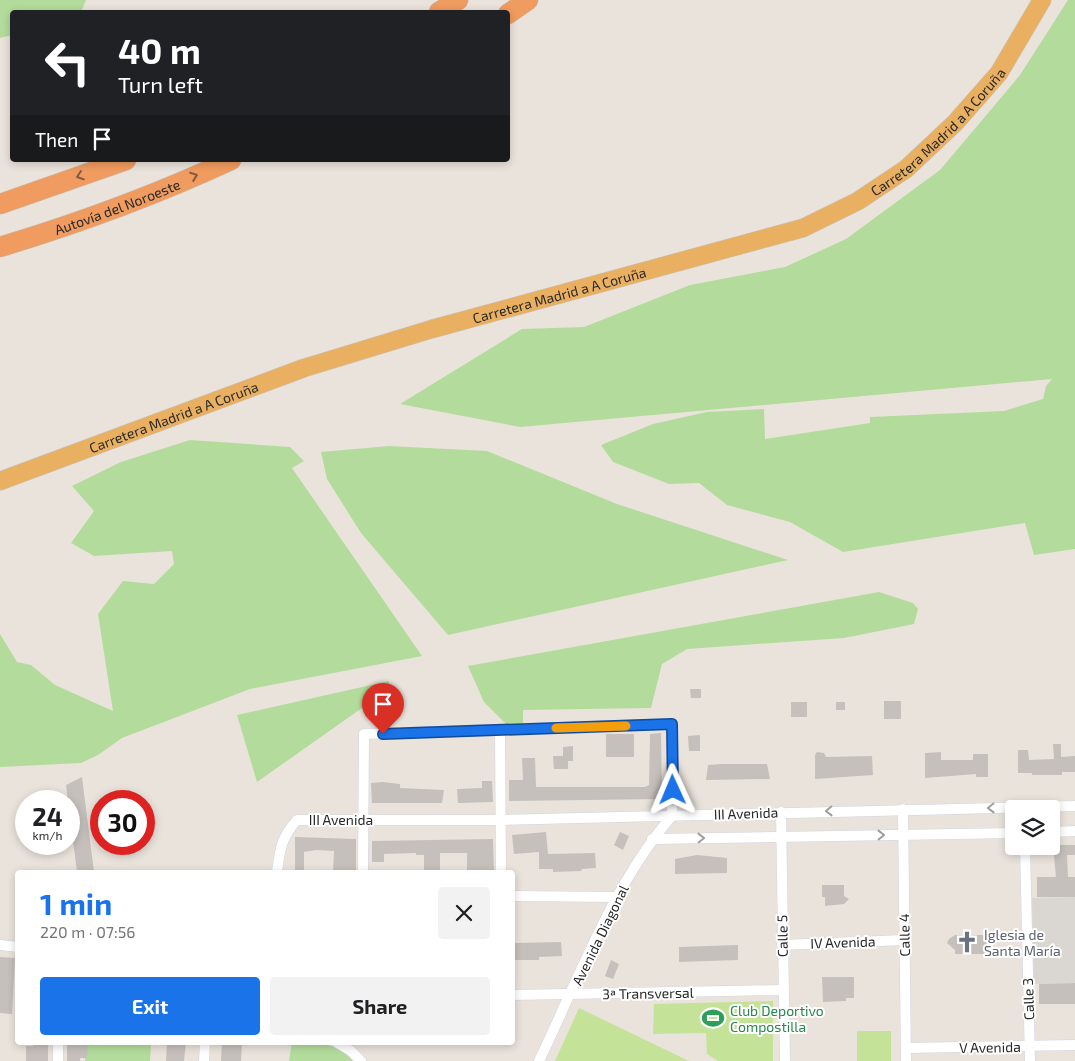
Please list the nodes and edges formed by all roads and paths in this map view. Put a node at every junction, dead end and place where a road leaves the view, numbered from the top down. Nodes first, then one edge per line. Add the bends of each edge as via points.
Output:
1 (458, 0) edge
2 (528, 0) edge
3 (1042, 0) edge
4 (442, 10) edge
5 (510, 13) edge
6 (120, 162) edge
7 (227, 162) edge
8 (0, 204) edge
9 (0, 247) edge
10 (0, 481) edge
11 (500, 730) junction
12 (1075, 806) edge
13 (1060, 807) edge
14 (1005, 808) edge
15 (903, 809) junction
16 (781, 812) junction
17 (672, 816) junction
18 (363, 819) junction
19 (502, 820) junction
20 (1075, 831) edge
21 (1060, 832) edge
22 (1005, 833) edge
23 (903, 834) junction
24 (782, 837) junction
25 (652, 839) junction
26 (1025, 855) edge
27 (277, 870) edge
28 (363, 870) edge
29 (501, 870) edge
30 (515, 896) edge
31 (617, 897) junction
32 (904, 940) junction
33 (782, 945) junction
34 (0, 946) edge
35 (15, 947) edge
36 (783, 990) junction
37 (515, 995) edge
38 (571, 995) junction
39 (58, 1045) edge
40 (205, 1045) edge
41 (341, 1045) edge
42 (1075, 1045) edge
43 (1030, 1046) junction
44 (906, 1048) junction
45 (58, 1061) edge
46 (204, 1061) edge
47 (362, 1061) edge
48 (539, 1061) edge
49 (784, 1061) edge
50 (906, 1061) edge
51 (1030, 1061) edge

1 - 4 highway
2 - 5 highway
3 - 10 highway, Carretera Madrid a A Coruña via 999,73 955,123 906,169 858,201 803,228 432,329 304,368
6 -> 8 highway
9 -> 7 highway, Autovía del Noroeste via 48,232
11 - 17 street via 672,724
11 - 18 street via 364,734
11 - 19 street
12 - 13 street, III Avenida
14 -> 15 street, III Avenida
15 -> 16 street, III Avenida
15 - 23 street, Calle 4
16 - 17 street, III Avenida
16 - 24 street, Calle 5
17 - 19 street, III Avenida
17 - 25 street, Avenida Diagonal
18 - 19 street, III Avenida
18 - 27 street, III Avenida via 296,820 285,832
18 - 28 street
19 - 29 street
20 - 21 street
22 - 23 street, III Avenida
24 -> 23 street, III Avenida
23 - 32 street, Calle 4
25 -> 24 street, III Avenida
24 - 33 street, Calle 5
25 - 31 street, Avenida Diagonal
26 - 43 street, Calle 3
30 - 31 street
31 - 38 street, Avenida Diagonal
32 - 33 street, IV Avenida
32 - 44 street, Calle 4
33 - 36 street, Calle 5
34 - 35 street
36 - 38 street, 3ª Transversal
36 - 49 street, Calle 5
37 - 38 street, 3ª Transversal
38 - 48 street, Avenida Diagonal
39 - 45 street
40 - 46 street
41 - 47 street
42 - 43 street, V Avenida
43 - 44 street, V Avenida
43 - 51 street, Calle 3
44 - 50 street, Calle 4

